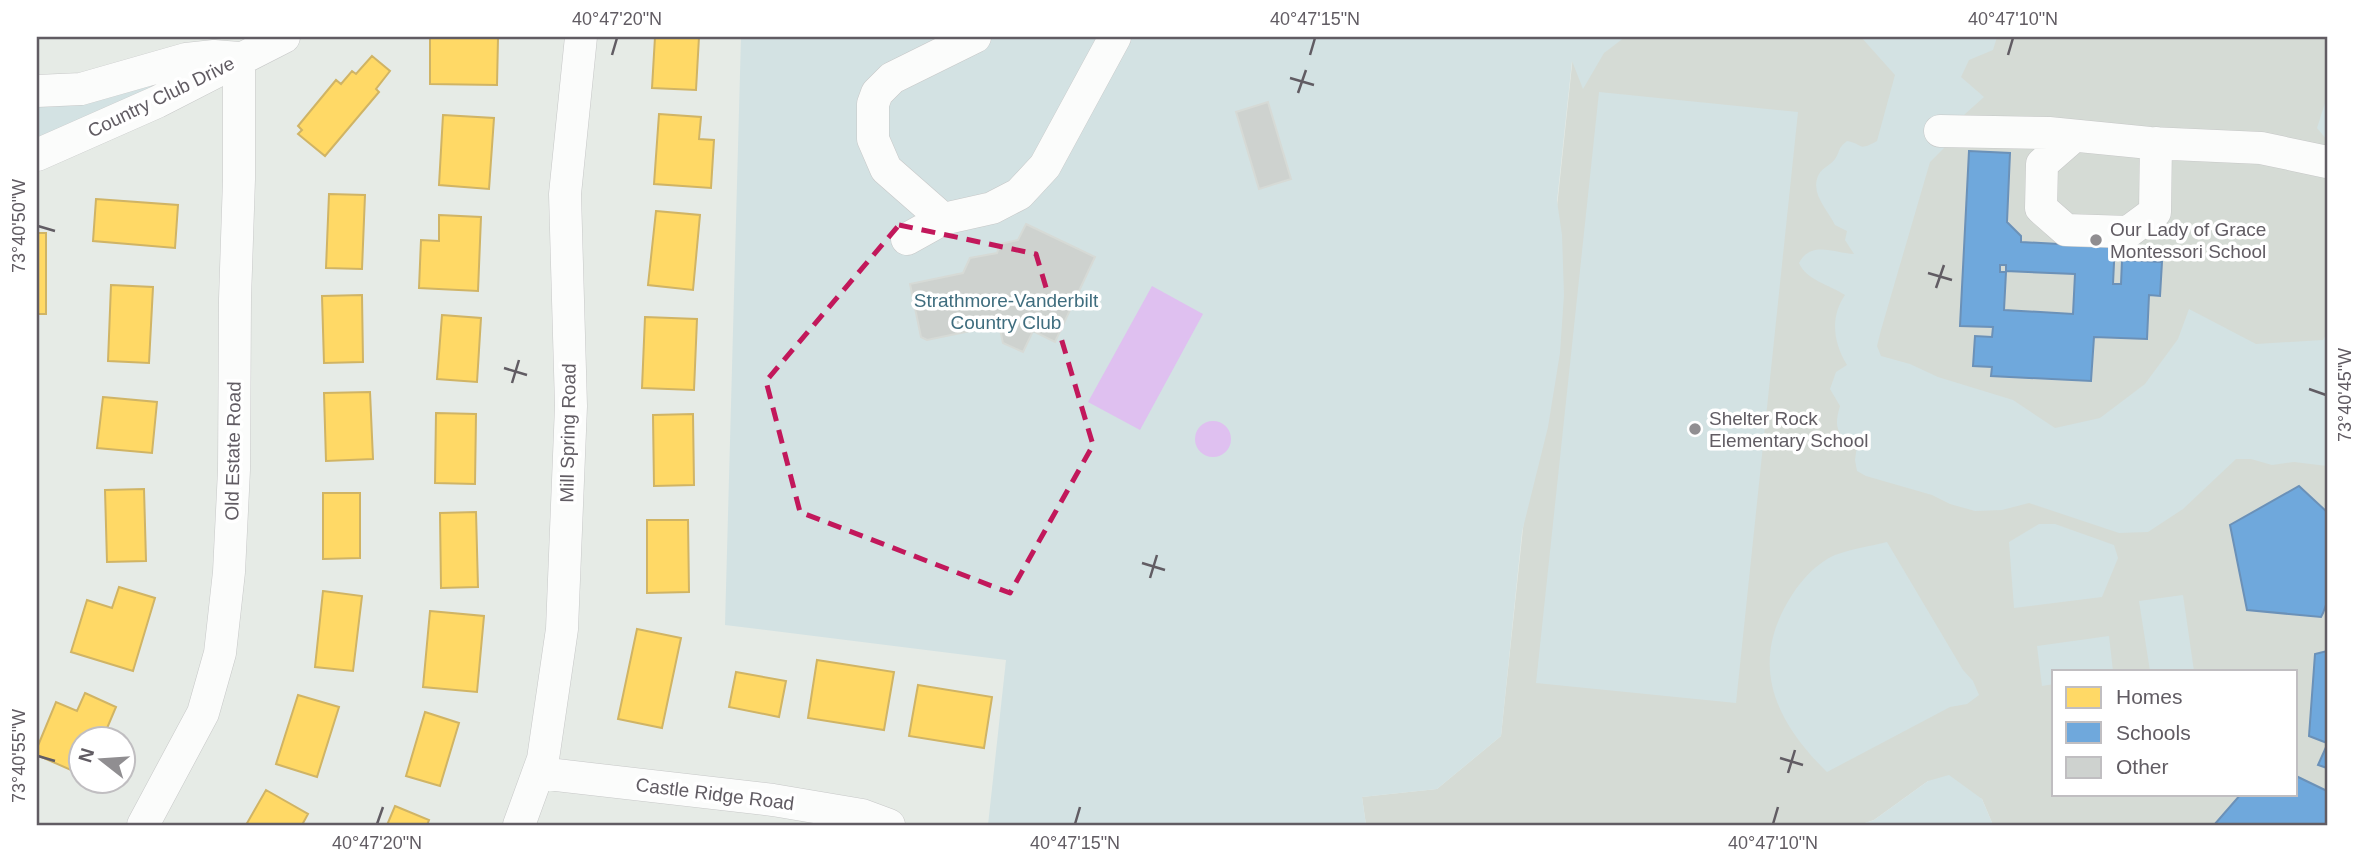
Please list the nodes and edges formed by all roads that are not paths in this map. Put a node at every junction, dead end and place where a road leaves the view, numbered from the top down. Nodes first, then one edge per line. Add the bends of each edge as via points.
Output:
1 (284, 37) edge
2 (581, 37) edge
3 (975, 37) edge
4 (1115, 37) edge
5 (239, 58) junction
6 (37, 91) edge
7 (1940, 131) dead end
8 (2074, 136) junction
9 (2156, 143) junction
10 (37, 155) edge
11 (2327, 162) edge
12 (943, 219) junction
13 (907, 239) dead end
14 (538, 773) junction
15 (143, 825) edge
16 (519, 825) edge
17 (888, 825) edge

1 - 5 street, Country Club Drive
2 - 14 street, Mill Spring Road via 565,194 571,406 562,629
3 - 12 street via 892,78 873,104 873,139 886,169
4 - 12 street via 1045,166 1019,194 992,208
5 - 6 street via 186,59 81,89
5 - 10 street, Country Club Drive via 157,102
5 - 15 street, Old Estate Road via 234,470 221,640 203,713
7 - 8 street
8 - 9 street
8 - 9 street via 2042,164 2041,208 2066,230 2128,232 2155,212
9 - 11 street via 2261,148
12 - 13 street
14 - 16 street, Mill Spring Road
14 - 17 street, Castle Ridge Road via 773,800 862,815

